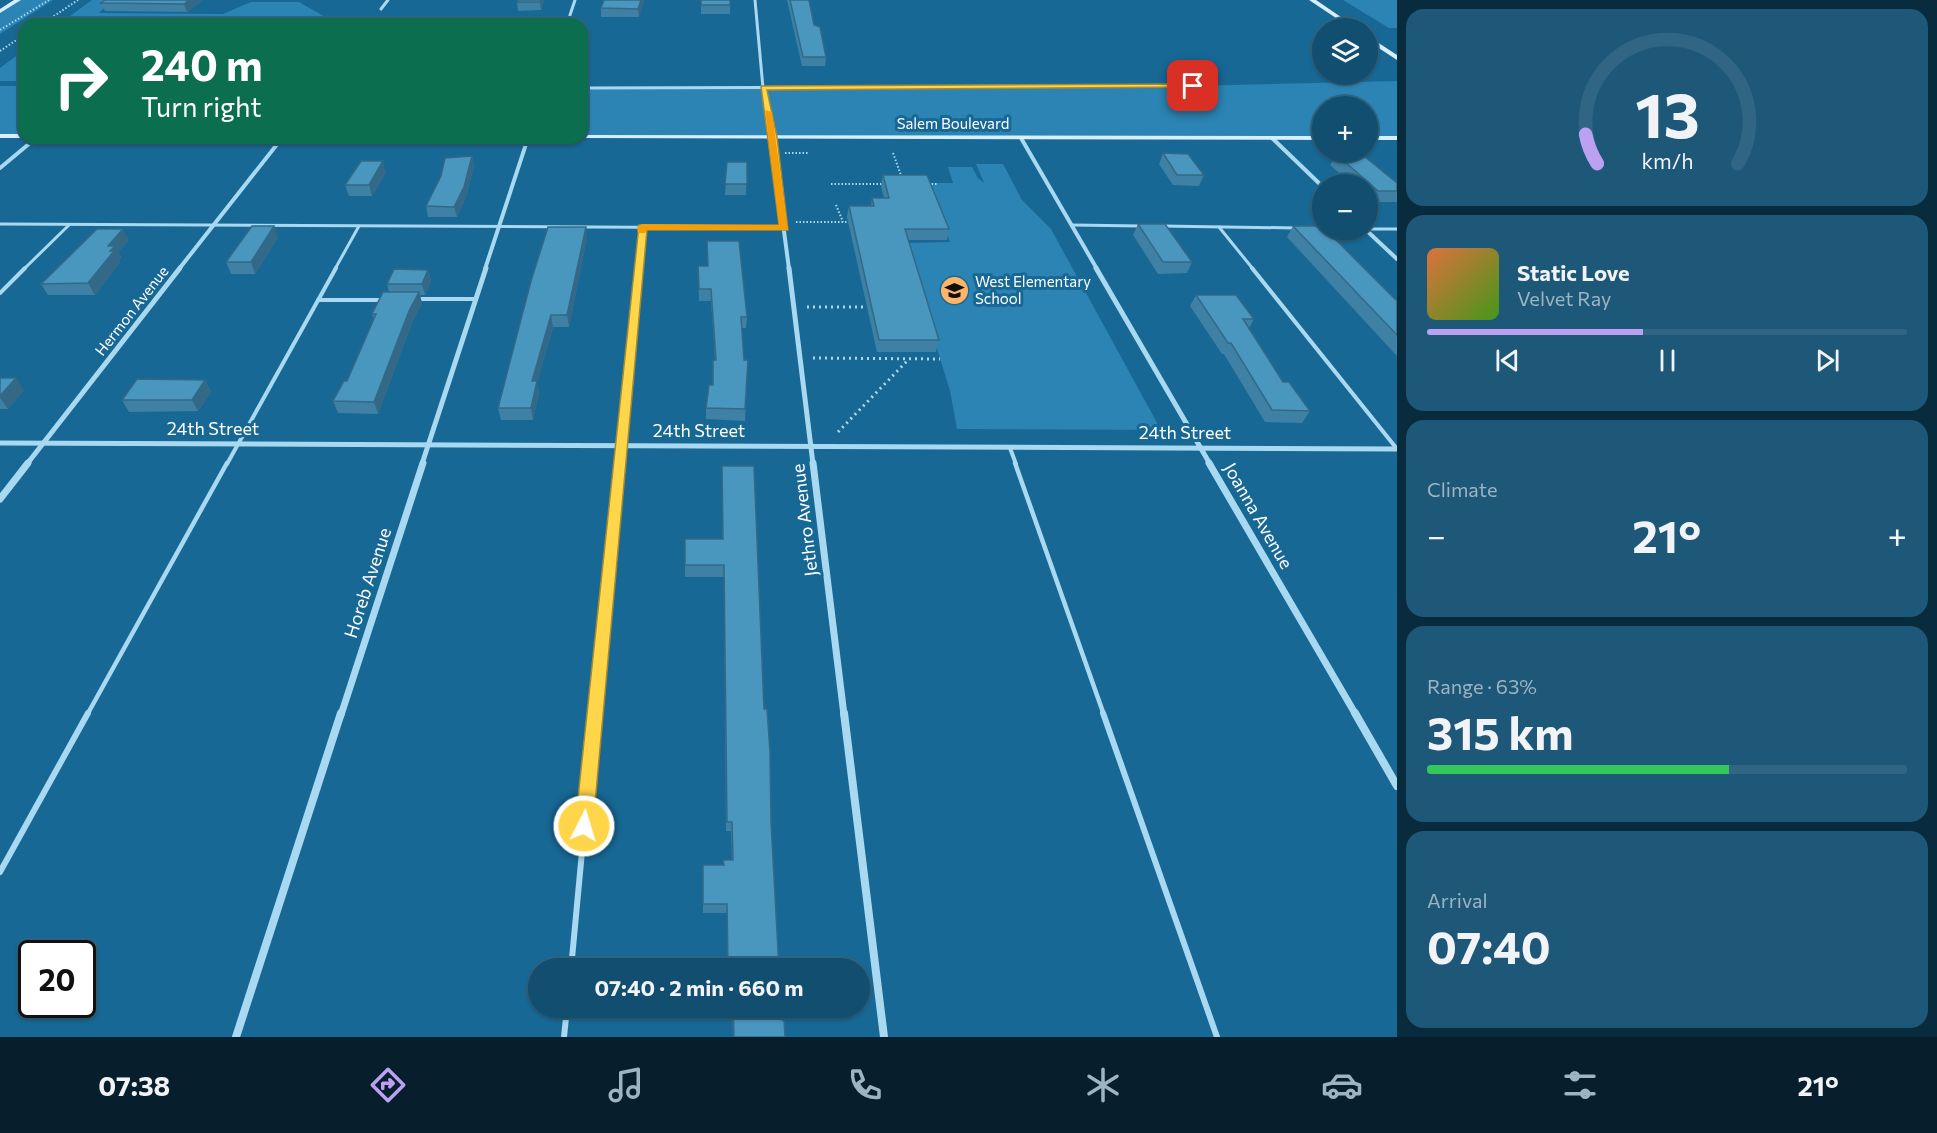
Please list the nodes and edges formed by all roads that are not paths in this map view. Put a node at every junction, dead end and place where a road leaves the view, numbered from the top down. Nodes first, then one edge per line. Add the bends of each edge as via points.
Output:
1 (18, 0) edge
2 (388, 0) edge
3 (575, 0) edge
4 (755, 0) edge
5 (1312, 0) edge
6 (381, 9) dead end
7 (0, 11) edge
8 (570, 15) dead end
9 (1339, 18) edge
10 (1378, 45) edge
11 (1397, 58) edge
12 (1193, 86) dead end
13 (588, 88) edge
14 (763, 88) junction
15 (0, 136) edge
16 (18, 136) edge
17 (588, 136) edge
18 (773, 137) junction
19 (1021, 138) junction
20 (1272, 138) junction
21 (1312, 138) edge
22 (1378, 138) edge
23 (1397, 138) edge
24 (29, 144) edge
25 (277, 144) edge
26 (526, 144) edge
27 (0, 168) edge
28 (1312, 177) edge
29 (0, 224) edge
30 (784, 224) junction
31 (69, 225) junction
32 (214, 225) junction
33 (1072, 225) junction
34 (359, 226) junction
35 (500, 226) junction
36 (642, 227) junction
37 (1219, 227) junction
38 (1300, 228) edge
39 (1378, 229) edge
40 (1397, 229) edge
41 (1378, 240) edge
42 (1397, 259) edge
43 (0, 293) edge
44 (408, 299) edge
45 (476, 299) junction
46 (318, 300) junction
47 (386, 300) edge
48 (0, 443) edge
49 (44, 443) junction
50 (238, 444) junction
51 (429, 445) junction
52 (621, 446) junction
53 (811, 447) junction
54 (1010, 448) junction
55 (1202, 448) junction
56 (1397, 449) edge
57 (0, 499) edge
58 (1397, 786) edge
59 (0, 872) edge
60 (572, 958) edge
61 (566, 1018) edge
62 (236, 1037) edge
63 (564, 1037) edge
64 (884, 1037) edge
65 (1217, 1037) edge

1 - 7 street
2 - 6 street
3 - 8 street
4 - 14 street, Jethro Avenue
5 - 9 street
10 - 11 street
12 - 14 street
13 - 14 street
14 - 18 street, Jethro Avenue
15 - 16 street
17 - 18 street, Salem Boulevard
18 - 19 street, Salem Boulevard
18 - 30 street, Jethro Avenue
19 - 20 street, Salem Boulevard
19 - 33 street, Joanna Avenue
20 - 21 street, Salem Boulevard
20 - 28 street
22 - 23 street
24 - 27 street
25 - 32 street, Hermon Avenue
26 - 35 street, Horeb Avenue
29 - 31 lane
30 - 36 lane
30 - 53 street, Jethro Avenue
31 - 32 lane
31 - 43 lane
32 - 34 lane
32 - 49 street, Hermon Avenue
33 - 37 lane
33 - 55 street, Joanna Avenue
34 - 35 lane
34 - 46 lane
35 - 36 lane
35 - 45 street, Horeb Avenue
36 - 52 lane
37 - 38 lane
37 - 56 lane
39 - 40 lane
41 - 42 street
44 - 45 lane
45 - 51 street, Horeb Avenue
46 - 47 lane
46 - 50 lane
48 - 49 street, 24th Street
49 - 50 street, 24th Street
49 - 57 street, Hermon Avenue
50 - 51 street, 24th Street
50 - 59 lane
51 - 52 street, 24th Street
51 - 62 street, Horeb Avenue
52 - 53 street, 24th Street
52 - 60 lane
53 - 54 street, 24th Street
53 - 64 street, Jethro Avenue
54 - 55 street, 24th Street
54 - 65 lane
55 - 56 street, 24th Street
55 - 58 street, Joanna Avenue
61 - 63 lane

